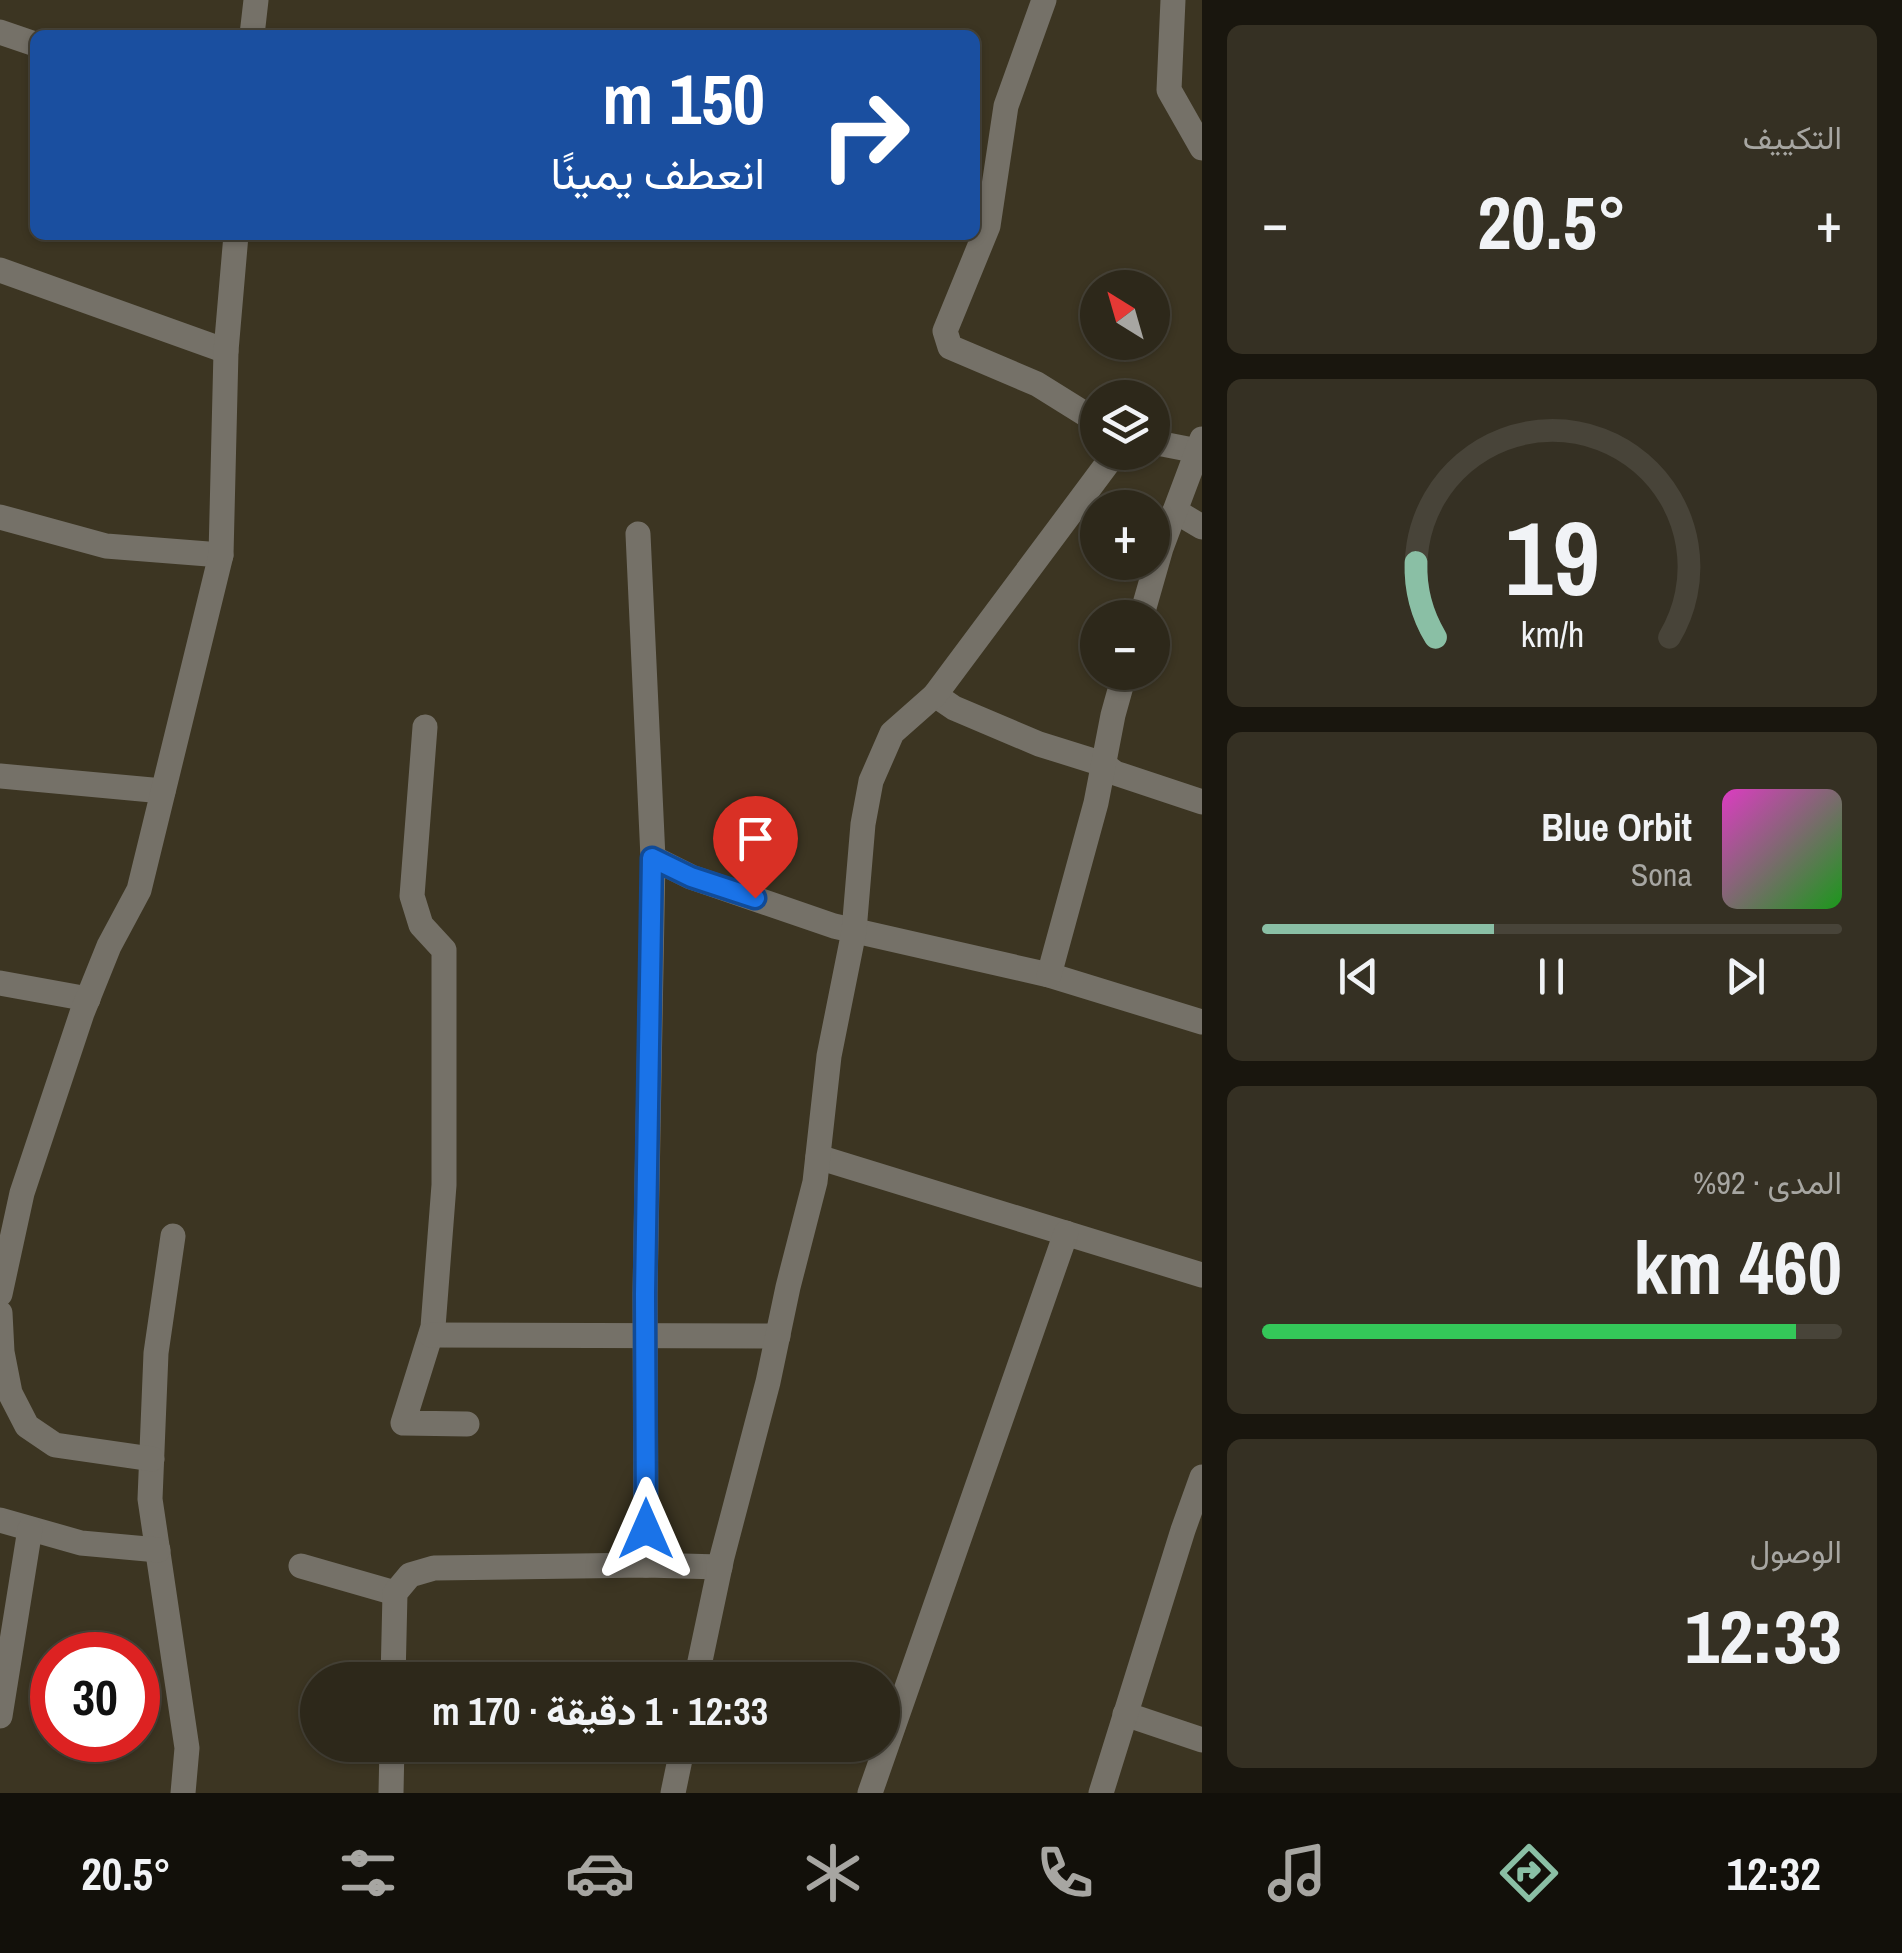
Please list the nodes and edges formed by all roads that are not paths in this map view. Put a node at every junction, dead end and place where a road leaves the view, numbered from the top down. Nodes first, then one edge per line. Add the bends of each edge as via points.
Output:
1 (256, 0) edge
2 (1044, 0) edge
3 (1173, 0) edge
4 (253, 30) edge
5 (0, 32) edge
6 (30, 42) edge
7 (1202, 148) edge
8 (236, 240) edge
9 (0, 270) edge
10 (226, 351) junction
11 (1080, 411) edge
12 (1170, 443) edge
13 (1200, 445) edge
14 (1103, 470) edge
15 (1175, 511) junction
16 (0, 517) edge
17 (1202, 528) edge
18 (638, 534) dead end
19 (221, 555) junction
20 (1146, 600) edge
21 (1120, 690) edge
22 (935, 695) junction
23 (425, 727) dead end
24 (1104, 764) junction
25 (0, 776) edge
26 (164, 791) junction
27 (1202, 802) edge
28 (652, 858) junction
29 (854, 931) junction
30 (1050, 976) junction
31 (0, 983) edge
32 (88, 999) junction
33 (1202, 1022) edge
34 (818, 1157) junction
35 (1066, 1233) junction
36 (173, 1236) dead end
37 (1202, 1275) edge
38 (2, 1279) edge
39 (0, 1313) edge
40 (430, 1335) junction
41 (646, 1336) junction
42 (778, 1336) junction
43 (467, 1424) dead end
44 (152, 1459) junction
45 (1202, 1477) edge
46 (0, 1520) edge
47 (30, 1529) junction
48 (1192, 1533) edge
49 (158, 1550) junction
50 (646, 1565) junction
51 (301, 1566) dead end
52 (720, 1567) junction
53 (395, 1593) junction
54 (393, 1662) edge
55 (700, 1662) edge
56 (1125, 1714) junction
57 (0, 1716) edge
58 (1202, 1740) edge
59 (392, 1762) edge
60 (679, 1762) edge
61 (183, 1793) edge
62 (391, 1793) edge
63 (672, 1793) edge
64 (870, 1793) edge
65 (1101, 1793) edge

1 - 4 street
2 - 11 street via 1006,106 988,226 945,331 950,347
3 - 7 street via 1169,90
5 - 6 street
8 - 10 street
9 - 10 street
10 - 19 street
12 - 13 street
13 - 15 street
14 - 22 street
15 - 17 street
15 - 20 street
16 - 19 street via 106,546
18 - 28 street
19 - 26 street
21 - 24 street
22 - 24 street via 1039,744
22 - 29 street via 892,733 871,781
23 - 40 street via 412,896 420,924 444,950 444,1185
24 - 27 street via 1115,774
24 - 30 street
25 - 26 street
26 - 32 street via 139,890
28 - 29 street
28 - 41 street
29 - 30 street
29 - 34 street via 828,1056
30 - 33 street
31 - 32 street
32 - 38 street via 22,1193
34 - 35 street
34 - 42 street
35 - 37 street
35 - 64 street
36 - 44 street via 156,1353
39 - 44 street via 10,1394 27,1426 55,1444
40 - 41 street
40 - 43 street via 402,1424
41 - 42 street
41 - 50 street
42 - 52 street
44 - 49 street
45 - 48 street
46 - 47 street
47 - 49 street via 81,1543
47 - 57 street
48 - 56 street
49 - 61 street via 187,1748
50 - 52 street
50 - 53 street via 434,1568 410,1575
51 - 53 street
52 - 55 street
53 - 54 street
56 - 58 street
56 - 65 street
59 - 62 street
60 - 63 street

